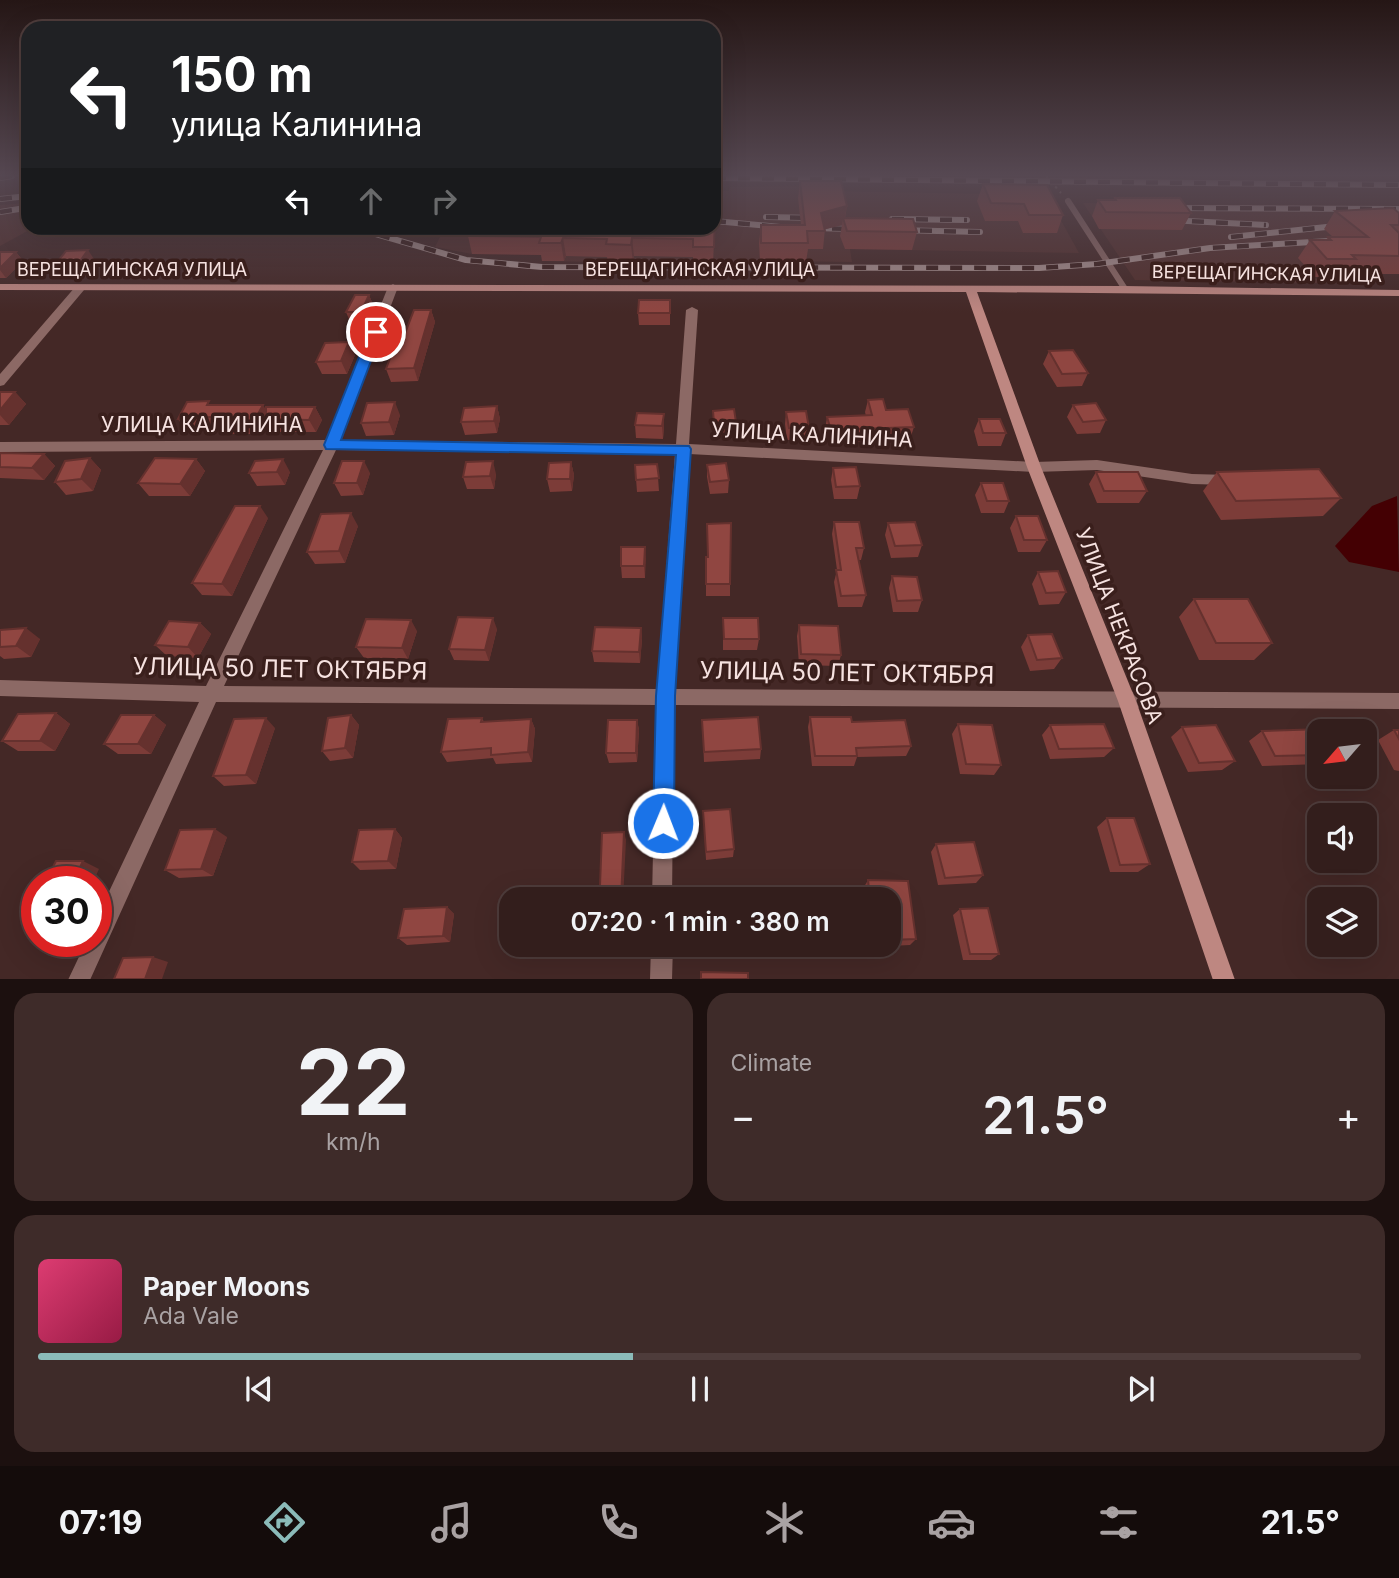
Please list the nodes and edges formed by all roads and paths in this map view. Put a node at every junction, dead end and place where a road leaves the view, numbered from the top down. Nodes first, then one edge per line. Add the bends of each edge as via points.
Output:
1 (1081, 222) edge
2 (0, 287) edge
3 (393, 287) junction
4 (80, 288) junction
5 (970, 289) junction
6 (1125, 289) junction
7 (1399, 293) edge
8 (692, 310) dead end
9 (0, 382) edge
10 (332, 445) junction
11 (0, 447) edge
12 (684, 449) junction
13 (1034, 467) junction
14 (1242, 480) edge
15 (0, 688) edge
16 (211, 694) junction
17 (665, 696) junction
18 (1127, 701) junction
19 (1399, 701) edge
20 (662, 887) edge
21 (662, 957) edge
22 (79, 979) edge
23 (661, 979) edge
24 (1224, 979) edge

1 - 6 lane
2 - 4 main road, ВЕРЕЩАГИНСКАЯ УЛИЦА
3 - 4 main road, ВЕРЕЩАГИНСКАЯ УЛИЦА
3 - 5 main road, ВЕРЕЩАГИНСКАЯ УЛИЦА
3 - 10 street
4 - 9 street
5 - 6 main road, ВЕРЕЩАГИНСКАЯ УЛИЦА
5 - 13 main road, УЛИЦА НЕКРАСОВА
6 - 7 main road, ВЕРЕЩАГИНСКАЯ УЛИЦА
8 - 12 street
10 - 11 street, УЛИЦА КАЛИНИНА
10 - 12 street, УЛИЦА КАЛИНИНА
10 - 16 street
12 - 13 street, УЛИЦА КАЛИНИНА
12 - 17 street
13 - 14 street, УЛИЦА КАЛИНИНА via 1097,465 1192,479
13 - 18 main road, УЛИЦА НЕКРАСОВА
15 - 16 street, УЛИЦА 50 ЛЕТ ОКТЯБРЯ
16 - 17 street, УЛИЦА 50 ЛЕТ ОКТЯБРЯ
16 - 22 street
17 - 18 street, УЛИЦА 50 ЛЕТ ОКТЯБРЯ
17 - 20 street
18 - 19 street, УЛИЦА 50 ЛЕТ ОКТЯБРЯ
18 - 24 main road, УЛИЦА НЕКРАСОВА
21 - 23 street

